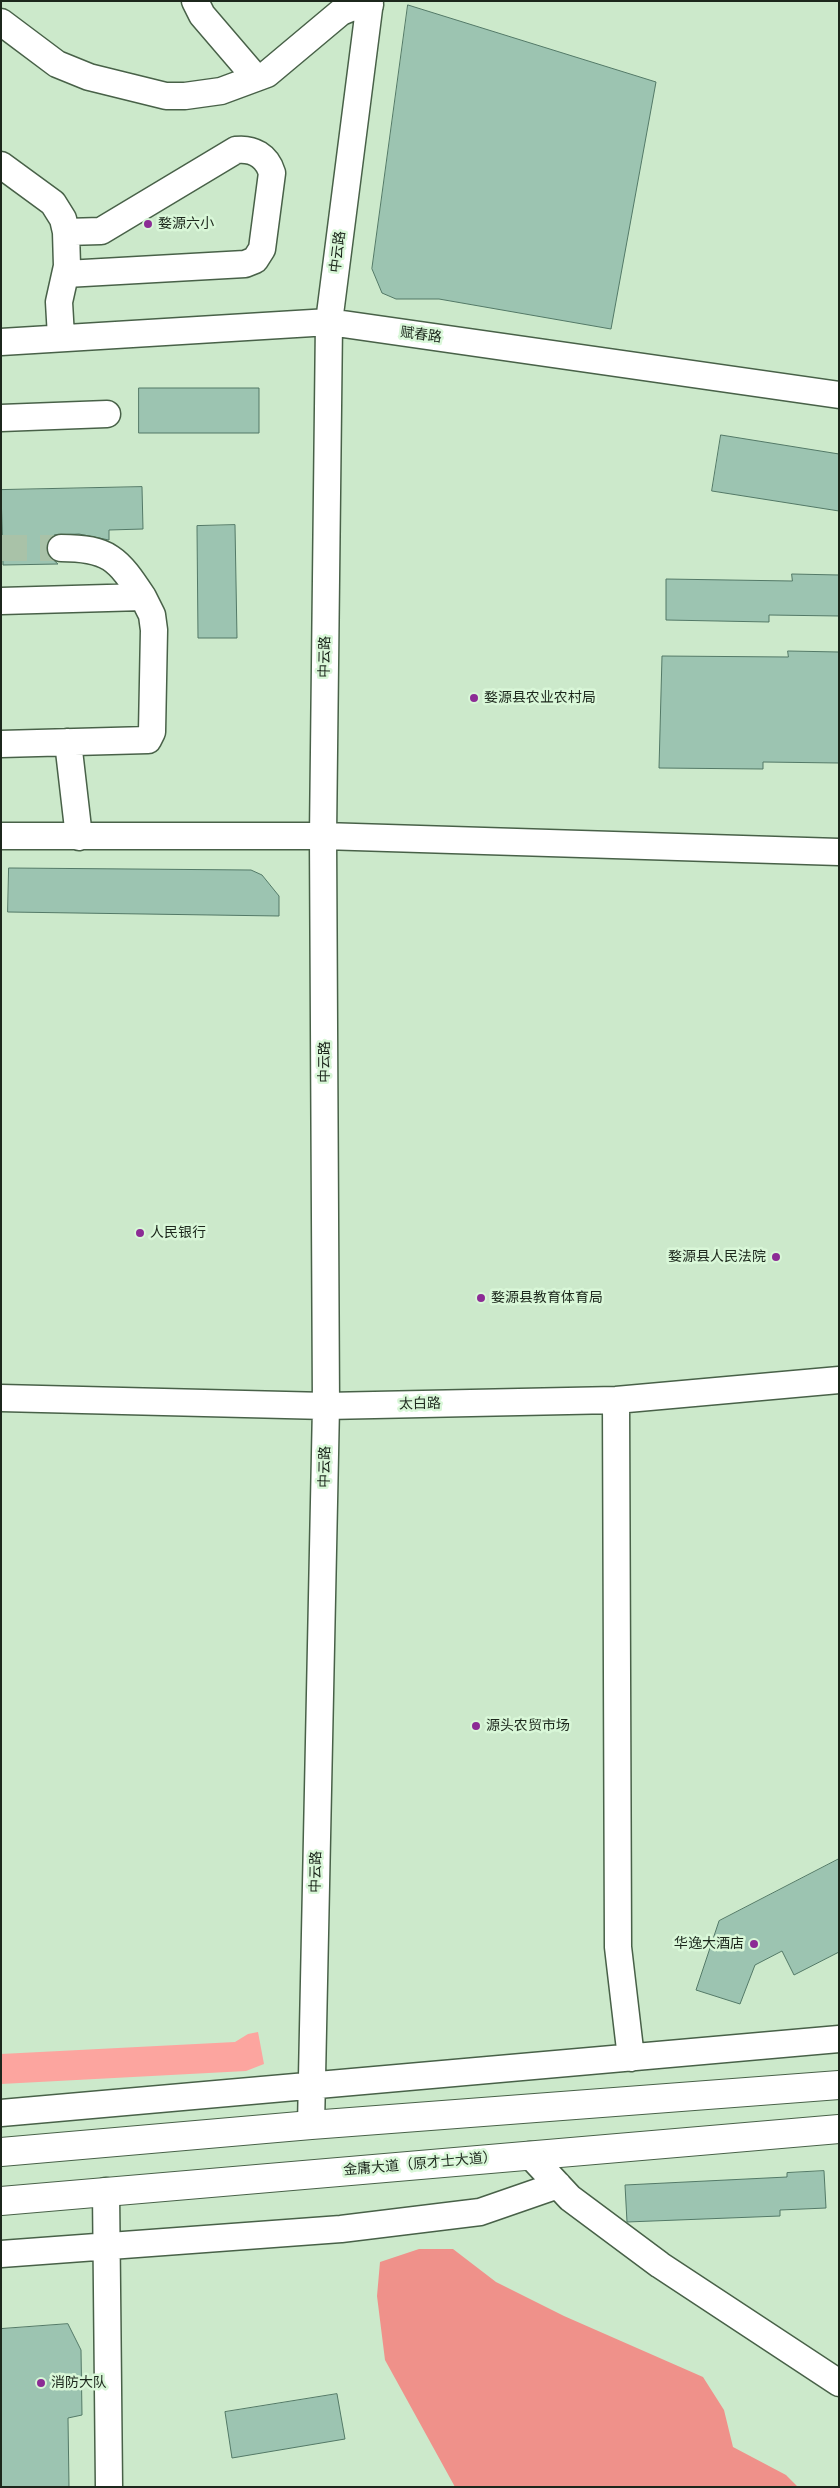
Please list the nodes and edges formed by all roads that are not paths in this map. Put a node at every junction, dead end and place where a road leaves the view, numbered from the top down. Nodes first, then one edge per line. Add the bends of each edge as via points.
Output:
1 (195, 1) edge
2 (370, 3) edge
3 (1, 22) edge
4 (256, 78) junction
5 (1, 165) edge
6 (66, 232) junction
7 (66, 274) junction
8 (329, 322) junction
9 (60, 337) junction
10 (1, 342) edge
11 (839, 395) edge
12 (106, 414) dead end
13 (1, 418) edge
14 (60, 548) tunnel mouth
15 (143, 597) junction
16 (1, 601) edge
17 (68, 742) junction
18 (1, 744) edge
19 (1, 836) edge
20 (323, 836) junction
21 (79, 837) junction
22 (839, 852) edge
23 (839, 1380) edge
24 (1, 1398) edge
25 (616, 1400) junction
26 (326, 1406) junction
27 (839, 2039) edge
28 (632, 2058) junction
29 (834, 2083) edge
30 (311, 2086) junction
31 (1, 2113) edge
32 (310, 2125) junction
33 (833, 2132) edge
34 (1, 2152) edge
35 (530, 2155) junction
36 (558, 2185) junction
37 (106, 2191) junction
38 (1, 2201) edge
39 (106, 2246) junction
40 (1, 2254) edge
41 (839, 2383) edge
42 (110, 2487) edge

1 - 4 street via 202,15
2 - 4 street via 341,12 267,74
2 - 8 street, 中云路
3 - 4 street via 57,64 166,96 221,91
5 - 6 street via 53,203 63,219
6 - 7 street
6 - 7 street via 101,231 236,150 252,150 269,164 272,173 262,249 255,260 245,264
7 - 9 street via 59,302
8 - 9 street, 赋春路
8 - 11 street, 赋春路
8 - 20 street, 中云路
9 - 10 street, 赋春路
12 - 13 street
14 - 15 street via 88,550 110,557 123,568
15 - 16 street
15 - 17 street via 152,615 154,630 152,732 148,740
17 - 18 street
17 - 21 street
19 - 21 street
20 - 21 street
20 - 22 street
20 - 26 street, 中云路
23 - 25 street, 太白路
24 - 26 street, 太白路
25 - 26 street, 太白路
25 - 28 street via 618,1947
26 - 30 street, 中云路
27 - 28 street
28 - 30 street
29 - 32 main road
30 - 31 street
30 - 32 street, 中云路
32 - 34 main road
33 - 35 main road, 金庸大道（原才士大道）
35 - 36 street
35 - 37 main road, 金庸大道（原才士大道）
36 - 39 street via 480,2212 341,2229
36 - 41 street via 570,2198 660,2264
37 - 38 main road, 金庸大道（原才士大道）
37 - 39 street
39 - 40 street
39 - 42 street

